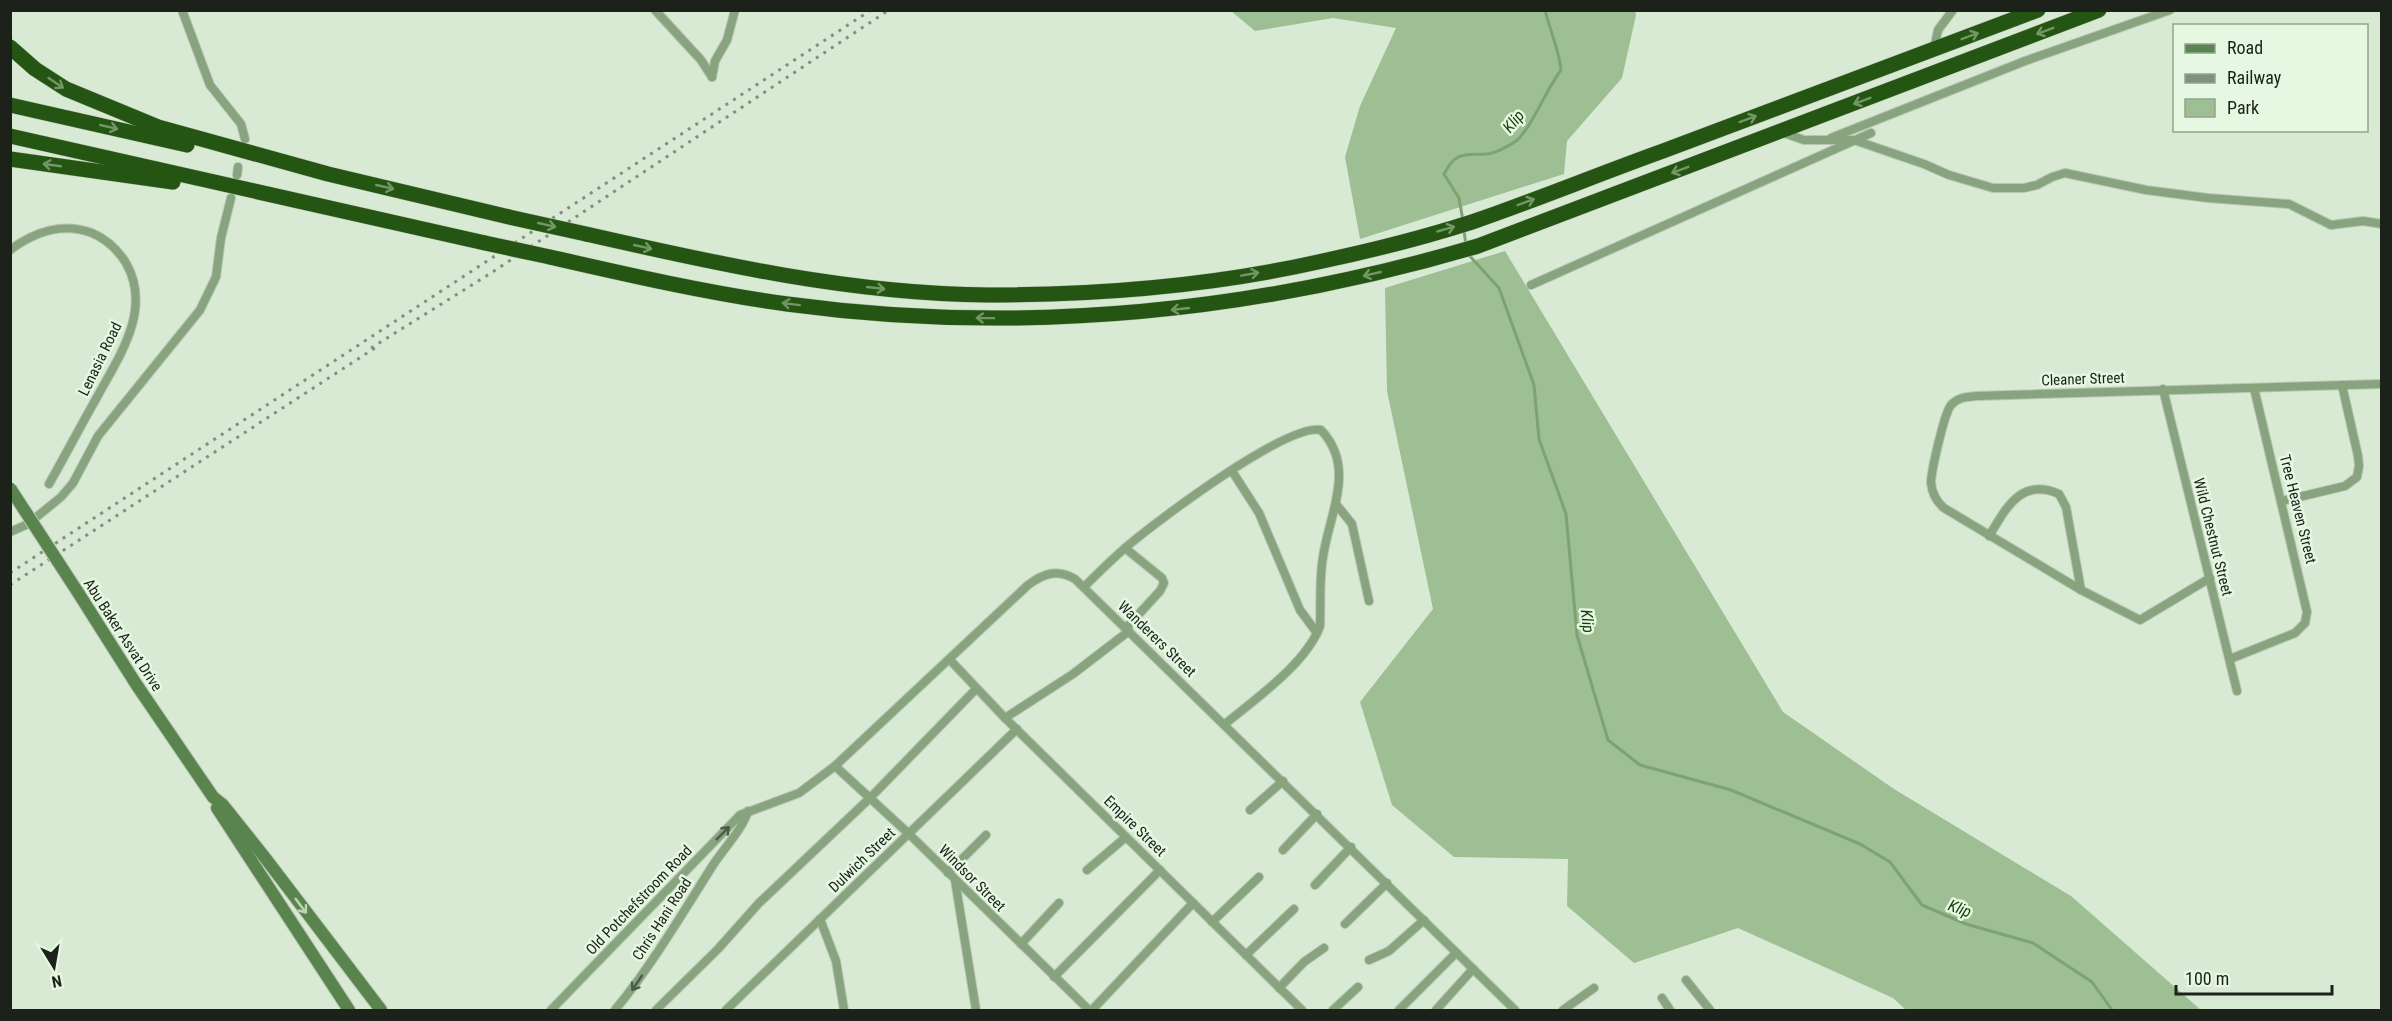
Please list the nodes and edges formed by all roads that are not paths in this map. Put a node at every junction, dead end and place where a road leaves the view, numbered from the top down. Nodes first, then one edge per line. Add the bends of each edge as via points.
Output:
1 (182, 10) edge
2 (655, 10) edge
3 (735, 10) edge
4 (1953, 10) edge
5 (2038, 10) edge
6 (2099, 10) edge
7 (2170, 10) edge
8 (10, 47) edge
9 (1934, 49) junction
10 (10, 105) edge
11 (1781, 132) junction
12 (1870, 133) dead end
13 (10, 136) edge
14 (245, 138) dead end
15 (1827, 140) junction
16 (1854, 140) junction
17 (10, 159) edge
18 (328, 174) junction
19 (231, 198) dead end
20 (309, 203) junction
21 (2382, 224) edge
22 (10, 249) edge
23 (1531, 285) dead end
24 (2382, 384) edge
25 (2342, 385) junction
26 (2254, 388) junction
27 (2163, 389) junction
28 (1232, 471) junction
29 (50, 484) dead end
30 (10, 488) edge
31 (2282, 501) junction
32 (1336, 504) junction
33 (10, 532) edge
34 (1989, 536) junction
35 (1125, 548) junction
36 (2210, 578) junction
37 (1084, 587) junction
38 (2081, 590) junction
39 (1369, 601) dead end
40 (1128, 630) junction
41 (1317, 633) junction
42 (2229, 659) junction
43 (950, 660) junction
44 (976, 688) junction
45 (2237, 691) dead end
46 (1005, 718) junction
47 (1225, 724) junction
48 (1017, 729) junction
49 (835, 766) junction
50 (1283, 781) junction
51 (213, 797) junction
52 (870, 798) junction
53 (1250, 810) dead end
54 (748, 811) junction
55 (1317, 814) junction
56 (908, 833) junction
57 (986, 835) dead end
58 (1126, 837) junction
59 (1351, 847) junction
60 (1283, 850) dead end
61 (1087, 870) dead end
62 (1160, 870) junction
63 (948, 873) junction
64 (1258, 876) dead end
65 (955, 880) junction
66 (1387, 883) junction
67 (1315, 885) dead end
68 (1059, 903) dead end
69 (1193, 903) junction
70 (1294, 909) dead end
71 (820, 919) junction
72 (1424, 920) junction
73 (1212, 921) junction
74 (1345, 924) dead end
75 (1021, 944) junction
76 (1324, 948) dead end
77 (1456, 952) junction
78 (1246, 955) junction
79 (1369, 960) dead end
80 (1473, 969) junction
81 (1054, 977) junction
82 (1686, 980) dead end
83 (1359, 987) dead end
84 (1280, 988) junction
85 (1594, 988) dead end
86 (1662, 998) dead end
87 (349, 1011) edge
88 (381, 1011) edge
89 (551, 1011) edge
90 (615, 1011) edge
91 (656, 1011) edge
92 (726, 1011) edge
93 (844, 1011) edge
94 (976, 1011) edge
95 (1091, 1011) edge
96 (1302, 1011) edge
97 (1333, 1011) edge
98 (1400, 1011) edge
99 (1436, 1011) edge
100 (1515, 1011) edge
101 (1563, 1011) edge
102 (1670, 1011) edge
103 (1710, 1011) edge

1 - 14 street via 210,85 241,124
2 - 3 street via 712,77
4 - 9 street via 1938,30
9 -> 5 highway
6 -> 11 highway
7 - 15 street via 2025,61
8 -> 18 highway via 66,89 99,104 158,127
18 -> 9 highway, bridge via 795,278 988,295 1147,288 1317,262 1471,222
10 -> 18 highway
11 - 15 street via 1804,140
11 -> 20 highway, bridge via 1429,261 1317,287 1209,305 1085,317 897,314 787,304 699,289
12 - 16 street
13 - 20 highway
15 - 16 street
16 - 21 street via 1993,188 2024,188 2065,173 2167,193 2289,204 2331,225 2363,221
16 - 23 street
20 -> 17 highway
19 - 33 street via 216,277 200,310 98,436 74,483 28,524
22 - 29 street, Lenasia Road via 40,232 85,231 114,248 135,287 135,316 125,343
24 - 25 street, Cleaner Street
25 - 26 street, Cleaner Street
25 - 31 street via 2360,466 2357,477 2345,486
26 - 27 street, Cleaner Street
26 - 31 street, Tree Heaven Street
27 - 34 street, Cleaner Street via 1977,396 1956,401 1945,418 1933,492 1944,508
27 - 36 street, Wild Chestnut Street
28 - 32 street via 1302,432 1321,430 1333,446 1339,464 1341,480
28 - 35 street
28 - 41 street via 1259,513 1296,602
30 - 51 main road, Abu Baker Asvat Drive, bridge
31 - 42 street, Tree Heaven Street via 2307,612 2305,623 2295,633
32 - 39 street via 1352,524
32 - 41 street via 1320,573
34 - 38 street, Cleaner Street
34 - 38 street via 2014,498 2036,490 2059,494 2066,507
35 - 37 street
35 - 40 street via 1164,583
36 - 38 street, Cleaner Street via 2140,620
36 - 42 street, Wild Chestnut Street
37 - 40 street, Wanderers Street
37 - 43 street, Wanderers Street via 1060,573 1044,574
40 - 46 street via 1073,674
40 - 47 street, Wanderers Street
41 - 47 street via 1283,674
42 - 45 street, Wild Chestnut Street
43 - 44 street, Empire Street
43 - 49 street, Wanderers Street
44 - 46 street, Empire Street
44 - 52 street
46 - 48 street, Empire Street
47 - 50 street, Wanderers Street
48 - 56 street, Dulwich Street
48 - 58 street, Empire Street
49 - 52 street, Windsor Street
49 - 54 street, Wanderers Street via 799,793
50 - 53 street
50 - 55 street, Wanderers Street
51 - 87 main road, Abu Baker Asvat Drive via 217,809
51 -> 88 main road, Abu Baker Asvat Drive via 266,859
52 - 56 street, Windsor Street
52 - 91 street via 759,903
89 -> 54 street, Old Potchefstroom Road
54 -> 90 street, Chris Hani Road
55 - 59 street, Wanderers Street
55 - 60 street
56 - 63 street, Windsor Street
56 - 71 street, Dulwich Street
57 - 63 street
58 - 61 street
58 - 62 street, Empire Street
59 - 66 street, Wanderers Street
59 - 67 street
62 - 69 street, Empire Street
62 - 81 street
63 - 65 street, Windsor Street
64 - 73 street
65 - 75 street, Windsor Street
65 - 94 street
66 - 72 street, Wanderers Street
66 - 74 street
68 - 75 street
69 - 73 street, Empire Street
69 - 95 street
70 - 78 street
71 - 92 street, Dulwich Street
71 - 93 street via 836,961
72 - 77 street, Wanderers Street
72 - 79 street via 1389,951
73 - 78 street, Empire Street
75 - 81 street, Windsor Street
76 - 84 street via 1304,962
77 - 80 street, Wanderers Street
77 - 98 street
78 - 84 street, Empire Street
80 - 99 street
80 - 100 street, Wanderers Street
81 - 95 street, Windsor Street
82 - 103 street
83 - 97 street
84 - 96 street, Empire Street
85 - 101 street
86 - 102 street

